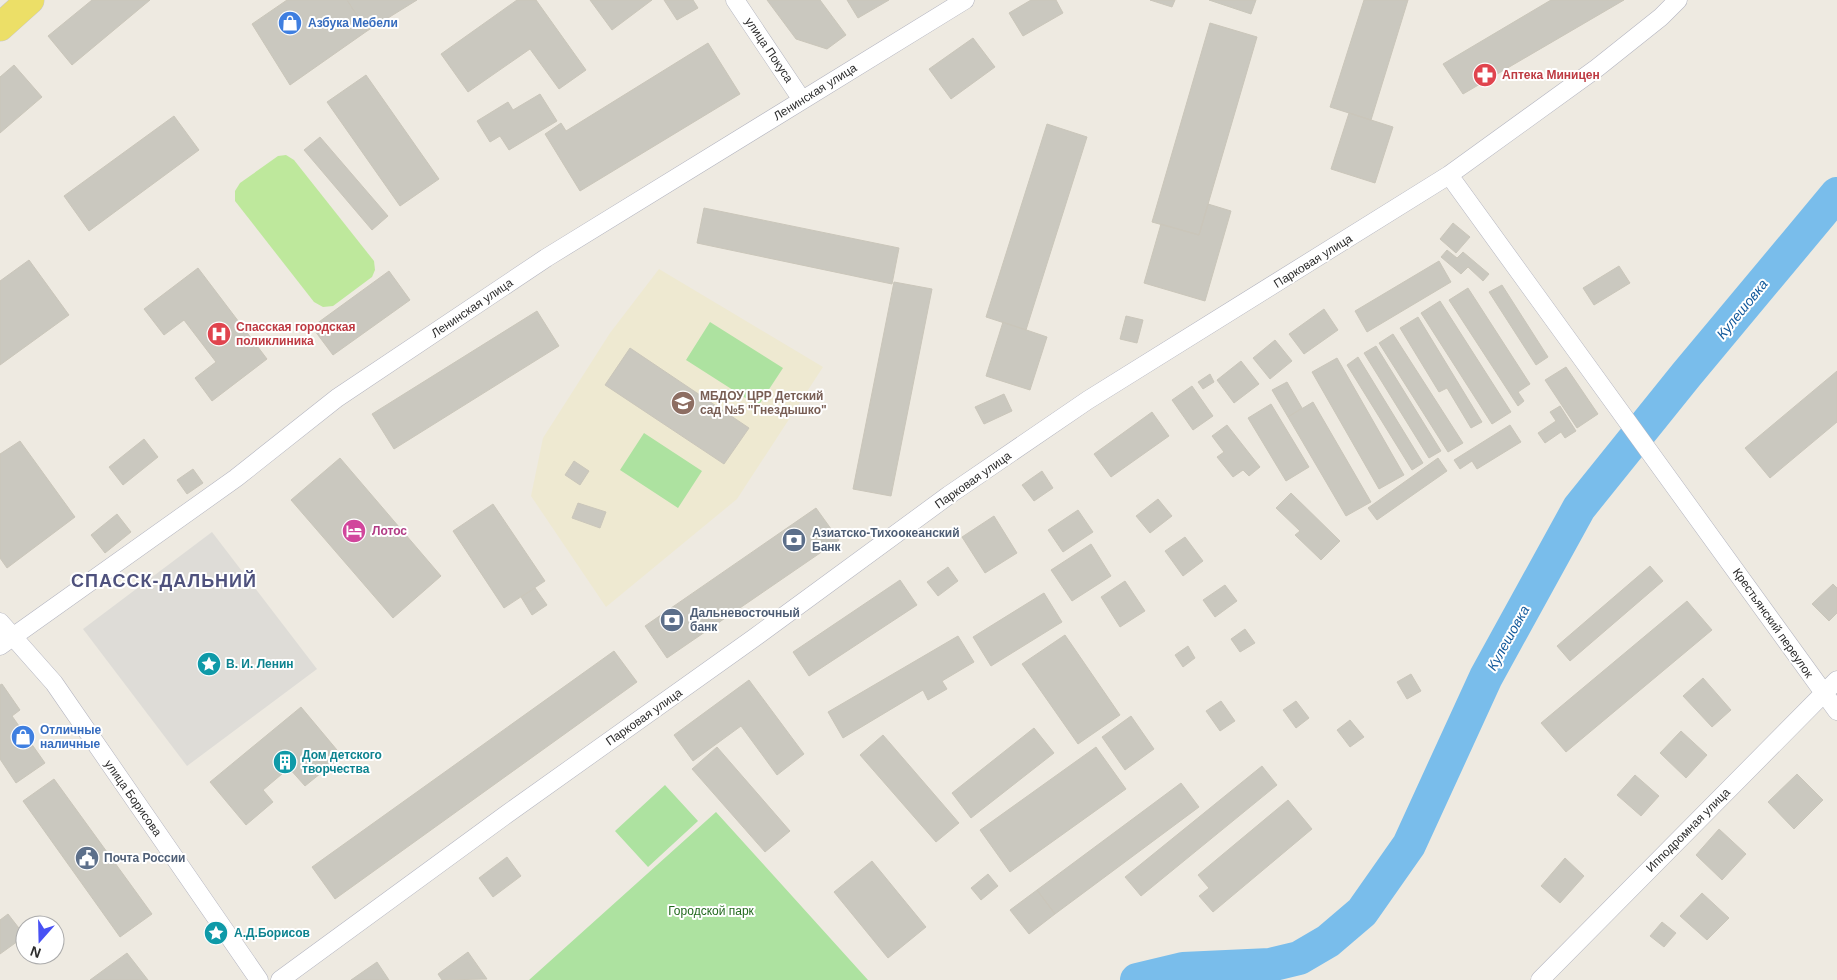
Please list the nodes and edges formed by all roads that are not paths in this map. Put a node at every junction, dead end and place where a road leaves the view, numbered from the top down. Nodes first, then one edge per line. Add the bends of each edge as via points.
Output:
1 (30, 0) edge
2 (735, 0) edge
3 (965, 0) edge
4 (1678, 0) edge
5 (0, 26) edge
6 (802, 100) junction
7 (1449, 175) junction
8 (0, 622) edge
9 (6, 642) edge
10 (1837, 680) edge
11 (1824, 694) junction
12 (1837, 711) edge
13 (259, 980) edge
14 (280, 980) edge
15 (1540, 980) edge

1 - 5 main road
2 - 6 street, улица Покуса
3 - 6 street, Ленинская улица
4 - 7 street, Парковая улица via 1597,68
6 - 9 street, Ленинская улица via 546,258 337,398 236,478
7 - 11 street, Крестьянский переулок
7 - 14 street, Парковая улица via 1088,400 949,495
8 - 9 street, улица Борисова
9 - 13 street, улица Борисова via 54,683
10 - 11 street, Ипподромная улица
11 - 12 street, Крестьянский переулок
11 - 15 street, Ипподромная улица

